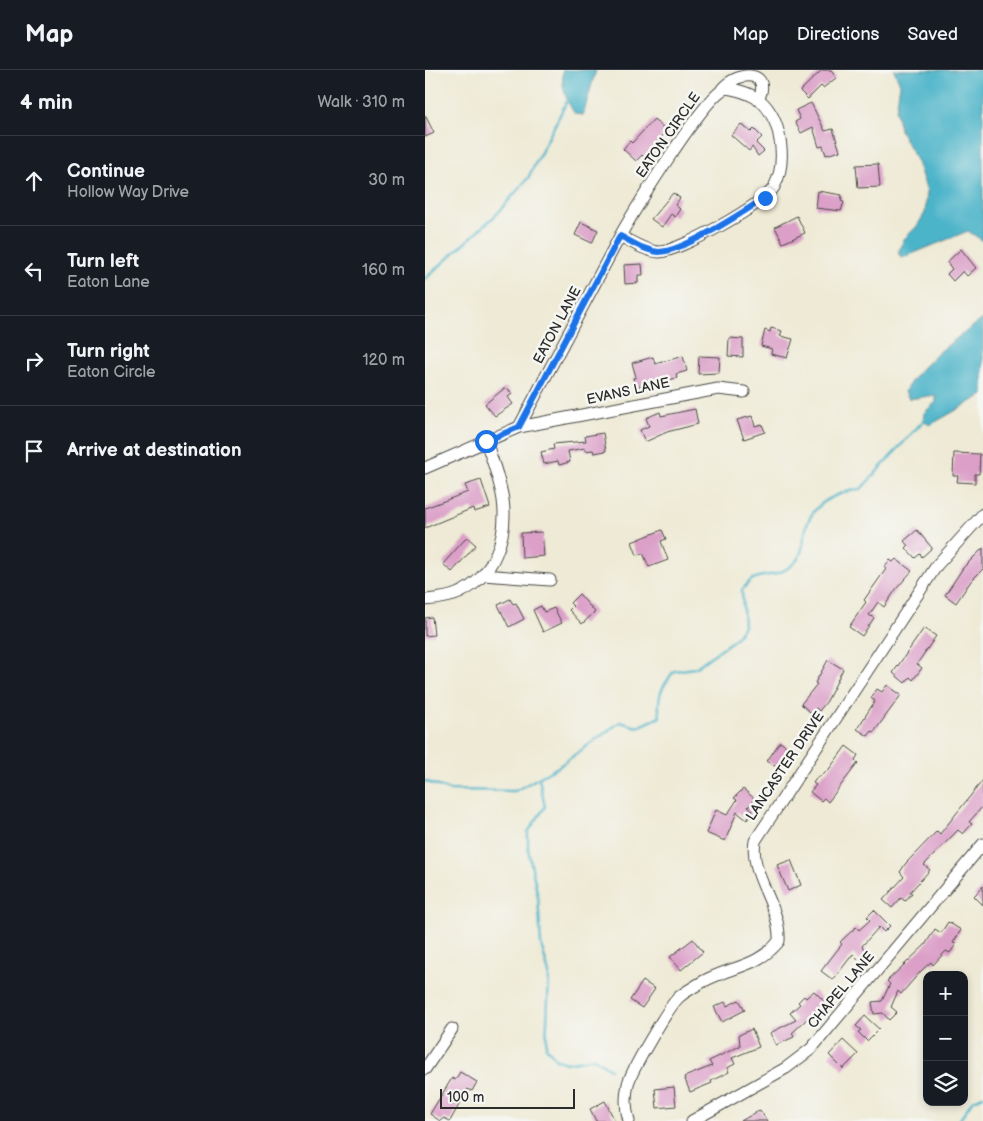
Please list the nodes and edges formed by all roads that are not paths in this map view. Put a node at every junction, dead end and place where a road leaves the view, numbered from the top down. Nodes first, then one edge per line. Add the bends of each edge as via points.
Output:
1 (722, 89) junction
2 (759, 100) junction
3 (620, 236) junction
4 (744, 392) dead end
5 (519, 427) junction
6 (486, 441) junction
7 (425, 468) edge
8 (983, 514) edge
9 (483, 575) junction
10 (550, 580) dead end
11 (425, 600) edge
12 (983, 844) edge
13 (452, 1029) dead end
14 (425, 1069) edge
15 (629, 1121) edge
16 (692, 1121) edge

1 - 2 street, EATON CIRCLE via 743,91
1 - 2 street via 733,76 747,71 753,73 762,85
1 - 3 street, EATON CIRCLE via 693,124
2 - 3 street via 771,116 780,139 779,173 774,188 765,198 673,250 647,249
3 - 5 street, EATON LANE
4 - 5 street, EVANS LANE via 709,391
5 - 6 street, EVANS LANE
6 - 7 street, EVANS LANE
6 - 9 street via 503,507 500,542 494,561
8 - 15 street, LANCASTER DRIVE via 937,565 755,841 755,863 777,916 779,940 763,958 713,976 678,997 629,1081 625,1102
9 - 10 street
9 - 11 street via 459,593
12 - 16 street, CHAPEL LANE via 811,1049 787,1068
13 - 14 street

